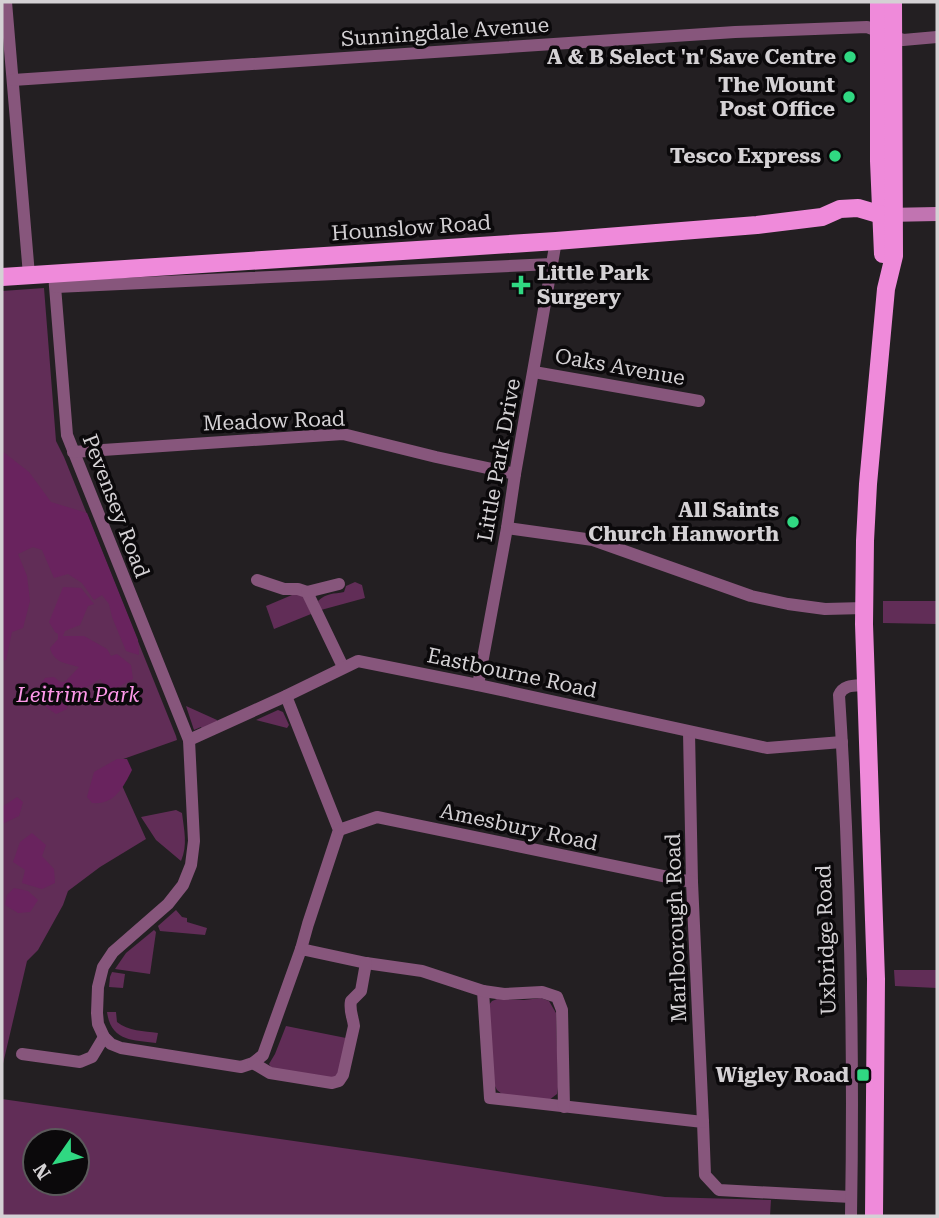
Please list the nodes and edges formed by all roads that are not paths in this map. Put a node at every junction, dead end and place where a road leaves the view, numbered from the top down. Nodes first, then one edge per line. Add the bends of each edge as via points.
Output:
1 (6, 2) edge
2 (879, 2) edge
3 (892, 2) edge
4 (886, 34) junction
5 (937, 37) edge
6 (13, 80) junction
7 (937, 214) edge
8 (888, 215) junction
9 (556, 241) junction
10 (552, 264) junction
11 (29, 275) junction
12 (2, 277) edge
13 (55, 281) junction
14 (534, 372) junction
15 (699, 401) dead end
16 (73, 452) junction
17 (515, 474) junction
18 (507, 528) junction
19 (257, 580) dead end
20 (339, 584) dead end
21 (307, 592) junction
22 (863, 608) junction
23 (343, 667) junction
24 (478, 684) junction
25 (866, 685) junction
26 (286, 696) junction
27 (689, 732) junction
28 (189, 740) junction
29 (842, 742) junction
30 (339, 830) junction
31 (692, 883) junction
32 (301, 950) junction
33 (366, 963) junction
34 (483, 991) junction
35 (104, 1037) junction
36 (22, 1054) dead end
37 (253, 1063) junction
38 (564, 1107) junction
39 (703, 1122) junction
40 (851, 1197) junction
41 (851, 1216) edge
42 (874, 1216) edge

1 - 6 street
2 - 4 main road
3 - 4 main road
4 - 5 street, Sunningdale Avenue via 903,40
4 - 6 street, Sunningdale Avenue via 867,27 735,32
4 - 8 main road via 879,161
6 - 11 street
7 - 8 main road, Hounslow Road
8 - 9 main road, Hounslow Road via 840,209 822,217 757,225
8 - 22 main road
9 - 10 street, Little Park Drive
9 - 13 main road, Hounslow Road
10 - 13 street
10 - 14 street, Little Park Drive
11 - 12 main road, Hounslow Road
11 - 13 main road, Hounslow Road
13 - 16 street, Pevensey Road via 67,435
14 - 15 street, Oaks Avenue
14 - 17 street, Little Park Drive
16 - 17 street, Meadow Road via 342,434
16 - 28 street, Pevensey Road
17 - 18 street, Little Park Drive
18 - 22 street via 593,540 751,596 825,609
18 - 24 street, Little Park Drive
19 - 21 street
20 - 21 street
21 - 23 street
22 - 25 main road
23 - 24 street, Eastbourne Road via 358,661
23 - 26 street, Eastbourne Road
24 - 27 street, Eastbourne Road
25 - 29 street, Uxbridge Road via 847,686 839,695
25 - 42 main road via 876,979
26 - 28 street, Eastbourne Road
26 - 30 street
27 - 29 street, Eastbourne Road via 767,748
27 - 31 street, Marlborough Road
28 - 35 street via 191,866 168,904 113,952 103,967 97,1013
29 - 40 street, Uxbridge Road via 852,1031
30 - 31 street, Amesbury Road via 377,817
30 - 32 street
31 - 39 street, Marlborough Road
32 - 33 street
32 - 37 street via 263,1055
33 - 34 street via 422,971
33 - 37 street via 361,991 351,1001 354,1026 338,1081 270,1073
34 - 38 street via 542,992 557,997 562,1010
34 - 38 street via 484,1098
35 - 36 street via 92,1057 80,1062
35 - 37 street via 121,1048 241,1067
38 - 39 street
39 - 40 street via 705,1175 719,1190
40 - 41 street, Uxbridge Road

